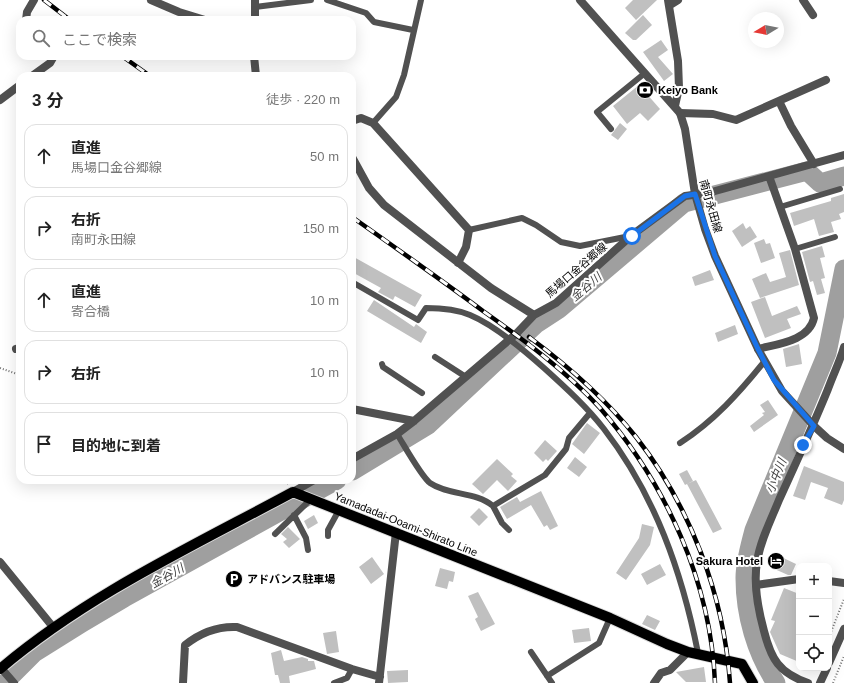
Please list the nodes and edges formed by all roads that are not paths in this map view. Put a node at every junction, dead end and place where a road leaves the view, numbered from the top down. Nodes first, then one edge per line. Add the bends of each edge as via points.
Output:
1 (34, 0) edge
2 (150, 0) edge
3 (310, 0) edge
4 (327, 0) edge
5 (421, 0) edge
6 (580, 0) edge
7 (678, 0) edge
8 (803, 0) edge
9 (669, 2) edge
10 (255, 3) edge
11 (813, 15) dead end
12 (26, 16) edge
13 (192, 16) edge
14 (255, 16) edge
15 (413, 30) junction
16 (52, 60) edge
17 (254, 60) edge
18 (38, 72) edge
19 (256, 72) edge
20 (645, 73) junction
21 (826, 80) dead end
22 (16, 88) edge
23 (0, 100) edge
24 (779, 101) junction
25 (677, 109) junction
26 (356, 120) edge
27 (373, 123) junction
28 (611, 129) dead end
29 (844, 155) edge
30 (356, 164) edge
31 (814, 164) junction
32 (769, 176) junction
33 (840, 189) dead end
34 (695, 194) junction
35 (780, 207) junction
36 (469, 230) junction
37 (632, 236) junction
38 (834, 237) dead end
39 (795, 249) junction
40 (458, 263) junction
41 (356, 284) edge
42 (534, 315) junction
43 (510, 339) junction
44 (844, 347) edge
45 (758, 349) junction
46 (435, 357) dead end
47 (764, 362) junction
48 (382, 364) dead end
49 (466, 377) junction
50 (422, 392) dead end
51 (356, 410) edge
52 (590, 413) junction
53 (414, 421) junction
54 (814, 426) junction
55 (397, 434) junction
56 (680, 443) dead end
57 (844, 449) edge
58 (356, 457) edge
59 (307, 484) edge
60 (293, 492) junction
61 (310, 499) junction
62 (493, 506) junction
63 (339, 510) junction
64 (294, 515) junction
65 (509, 530) dead end
66 (396, 532) junction
67 (275, 534) dead end
68 (328, 536) dead end
69 (308, 550) dead end
70 (0, 562) edge
71 (796, 579) edge
72 (832, 581) edge
73 (844, 583) edge
74 (756, 585) junction
75 (610, 618) junction
76 (53, 627) junction
77 (844, 629) edge
78 (531, 652) dead end
79 (693, 652) junction
80 (832, 656) edge
81 (746, 667) junction
82 (1, 668) edge
83 (352, 669) junction
84 (826, 671) edge
85 (547, 676) junction
86 (380, 680) edge
87 (14, 683) edge
88 (183, 683) edge
89 (334, 683) edge
90 (552, 683) edge
91 (654, 683) edge
92 (750, 683) edge
93 (753, 683) edge
94 (808, 683) edge
95 (820, 683) edge

1 - 12 street
2 - 13 street
3 - 10 lane
4 - 15 lane via 366,13 374,22
5 - 15 lane
6 - 20 street, 南町永田線
7 - 9 street
8 - 11 street
9 - 25 street via 678,61
10 - 14 street
15 - 27 lane via 404,75 396,97
16 - 18 street
17 - 19 street
20 - 25 street, 南町永田線
20 - 28 lane via 598,112
21 - 24 street
22 - 23 street
24 - 25 street via 736,120
24 - 31 street
25 - 34 street, 南町永田線 via 686,129
26 - 27 street via 361,118
27 - 36 street
29 - 31 street, 馬場口金谷郷線
30 - 40 street via 369,188 384,205
31 - 32 street, 馬場口金谷郷線
32 - 34 street, 馬場口金谷郷線
32 - 35 street
33 - 35 lane
34 - 37 street, 馬場口金谷郷線 via 685,196
34 - 45 street, 南町永田線 via 715,256
35 - 39 street
36 - 37 lane via 522,218 536,224 561,242 580,246
36 - 40 street via 466,247
37 - 42 street, 馬場口金谷郷線 via 556,303
38 - 39 lane
39 - 45 street via 813,311 813,324 804,334
40 - 42 street
41 - 43 lane via 418,320 426,308 446,309 471,315
42 - 43 street, 馬場口金谷郷線
43 - 49 street, 馬場口金谷郷線
43 - 52 lane
44 - 54 street
45 - 47 street, 南町永田線
46 - 49 lane
47 - 54 street, 南町永田線 via 774,380
47 - 56 lane via 717,414 700,430
48 - 50 lane
49 - 53 street, 馬場口金谷郷線
51 - 53 street
52 - 62 lane via 569,438 566,449 545,475
52 - 79 lane via 622,453 661,524 679,572
53 - 55 street, 馬場口金谷郷線
54 - 57 street
54 - 74 street via 803,445 759,551
55 - 58 street, 馬場口金谷郷線
55 - 62 lane via 428,481 442,489 487,500
59 - 60 street
60 - 61 main road, Yamadadai-Ooami-Shirato Line
60 - 76 main road via 97,598
61 - 63 main road, Yamadadai-Ooami-Shirato Line
61 - 64 lane
62 - 65 lane
63 - 66 main road, Yamadadai-Ooami-Shirato Line
63 - 68 lane via 328,530
64 - 67 lane
64 - 69 lane via 306,538
66 - 75 main road, Yamadadai-Ooami-Shirato Line
66 - 86 street
70 - 76 street
71 - 74 street
72 - 73 street
74 - 94 street via 761,622 774,660 792,677
75 - 79 main road, Yamadadai-Ooami-Shirato Line via 667,644
75 - 85 lane via 599,643
76 - 82 main road
77 - 80 street
78 - 85 lane
79 - 81 main road, Yamadadai-Ooami-Shirato Line via 736,661
79 - 91 street via 670,670 661,673
81 - 92 lane
81 - 93 main road
82 - 87 street
83 - 86 street
83 - 88 street via 230,626 213,629 185,645
83 - 89 lane via 347,678
84 - 95 street
85 - 90 lane

